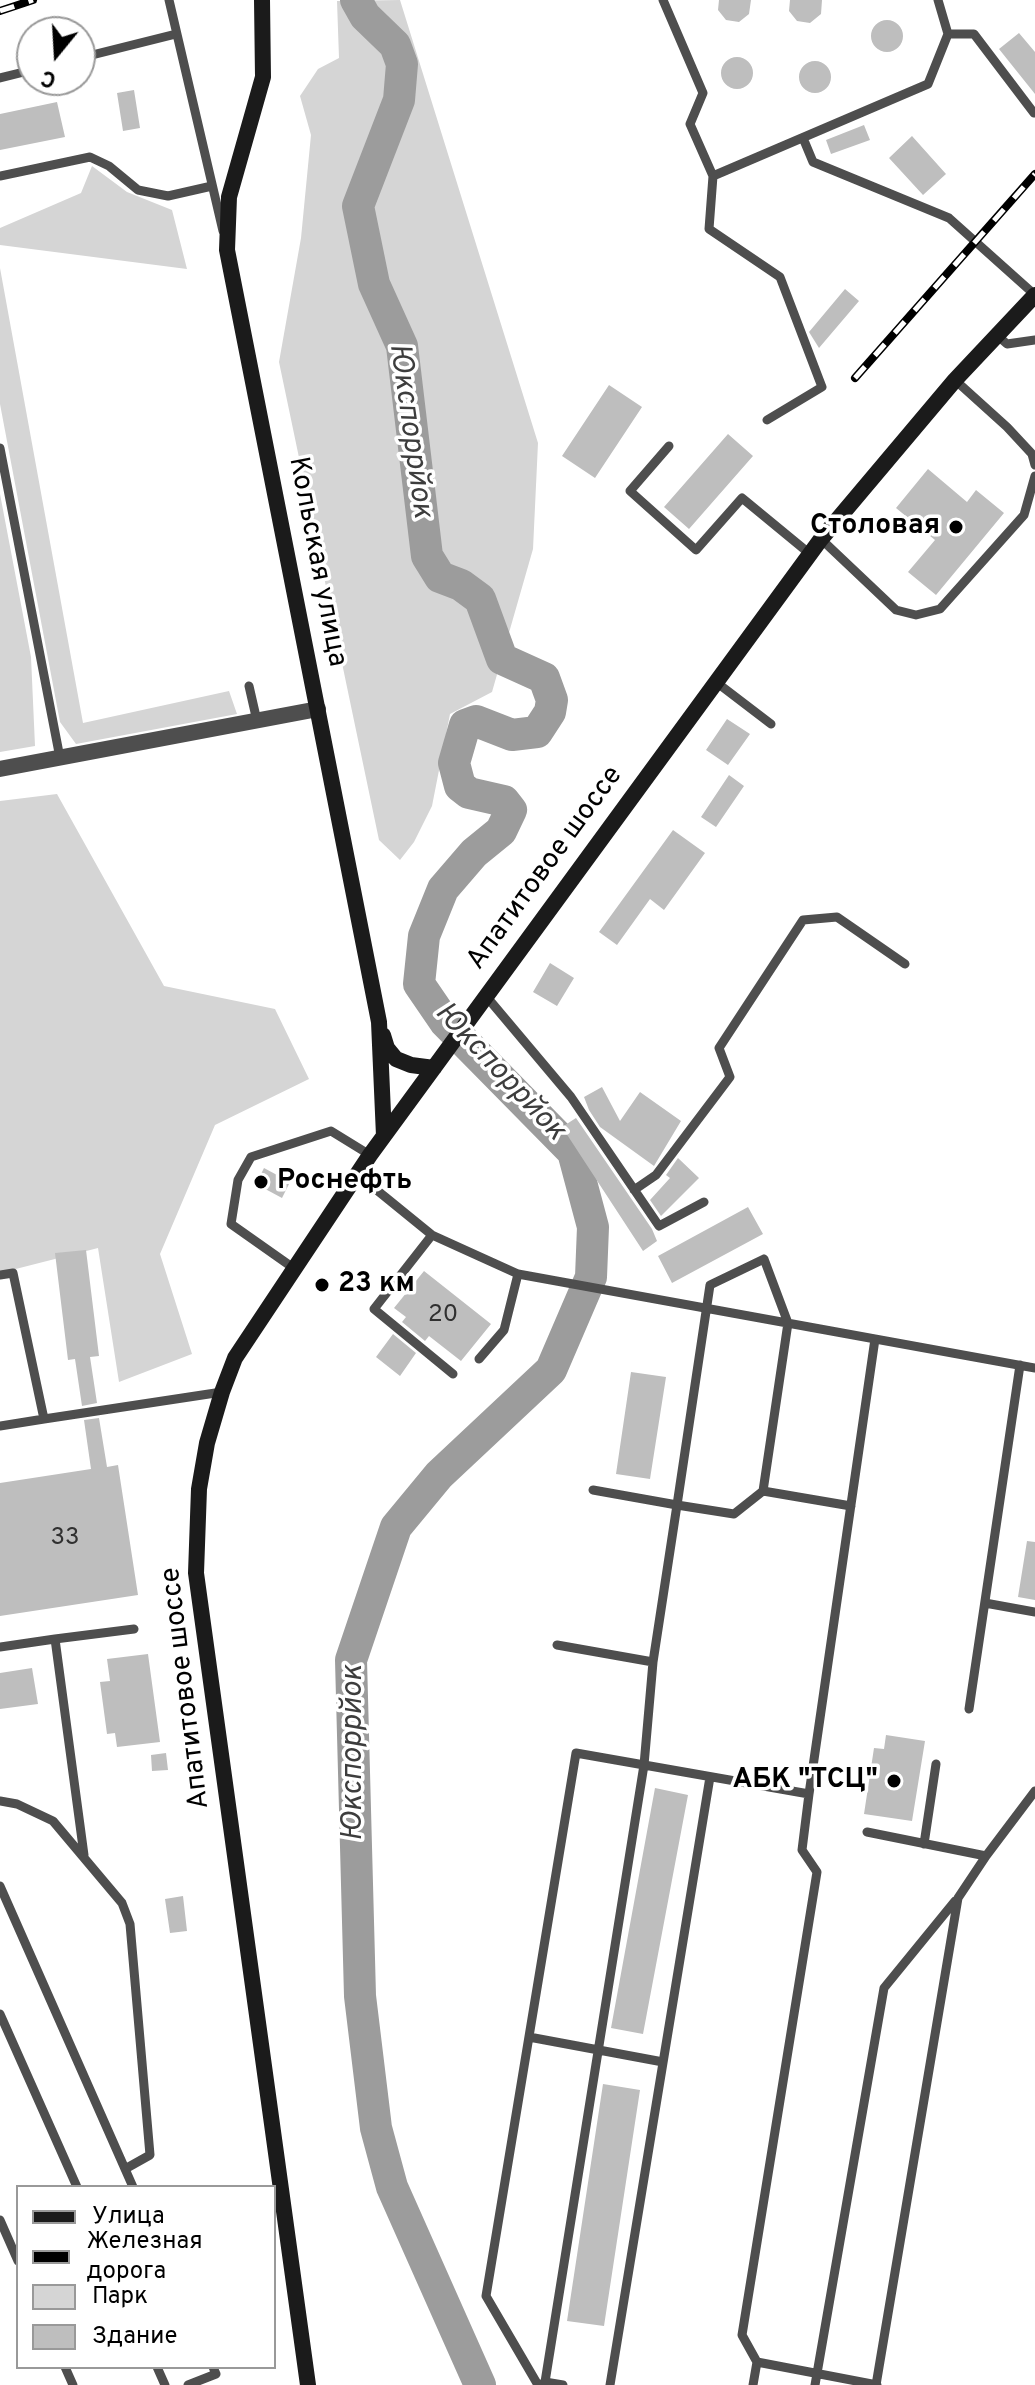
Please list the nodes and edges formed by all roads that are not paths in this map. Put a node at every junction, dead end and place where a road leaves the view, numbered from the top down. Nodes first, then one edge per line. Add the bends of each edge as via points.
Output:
1 (169, 0) edge
2 (262, 0) edge
3 (663, 0) edge
4 (938, 0) edge
5 (176, 34) junction
6 (948, 34) junction
7 (96, 54) edge
8 (1034, 113) edge
9 (803, 138) junction
10 (0, 176) edge
11 (713, 176) junction
12 (212, 186) junction
13 (227, 250) junction
14 (1035, 295) edge
15 (998, 336) junction
16 (1035, 340) edge
17 (955, 380) junction
18 (767, 420) dead end
19 (669, 446) dead end
20 (0, 448) edge
21 (1035, 465) edge
22 (1035, 476) edge
23 (821, 539) junction
24 (810, 554) junction
25 (716, 682) junction
26 (249, 686) dead end
27 (318, 709) junction
28 (257, 721) junction
29 (771, 724) dead end
30 (60, 758) junction
31 (0, 769) edge
32 (905, 964) dead end
33 (486, 995) junction
34 (379, 1022) junction
35 (434, 1068) junction
36 (384, 1136) junction
37 (370, 1155) junction
38 (357, 1174) junction
39 (634, 1190) junction
40 (704, 1202) dead end
41 (432, 1235) junction
42 (292, 1267) junction
43 (0, 1275) edge
44 (520, 1275) junction
45 (707, 1308) junction
46 (788, 1323) junction
47 (875, 1339) junction
48 (479, 1359) dead end
49 (1020, 1365) junction
50 (1035, 1368) edge
51 (453, 1374) dead end
52 (222, 1392) junction
53 (44, 1419) junction
54 (0, 1426) edge
55 (593, 1490) dead end
56 (763, 1491) junction
57 (677, 1505) junction
58 (851, 1506) junction
59 (985, 1603) junction
60 (1035, 1612) edge
61 (134, 1629) dead end
62 (55, 1639) junction
63 (557, 1645) dead end
64 (0, 1647) edge
65 (653, 1662) junction
66 (969, 1709) dead end
67 (936, 1764) dead end
68 (644, 1765) junction
69 (710, 1777) junction
70 (1035, 1791) edge
71 (809, 1794) junction
72 (0, 1801) edge
73 (867, 1832) dead end
74 (924, 1844) junction
75 (84, 1856) junction
76 (986, 1856) junction
77 (0, 1886) edge
78 (958, 1898) junction
79 (0, 2014) edge
80 (529, 2037) junction
81 (598, 2050) junction
82 (663, 2062) junction
83 (125, 2169) junction
84 (76, 2185) edge
85 (132, 2185) edge
86 (0, 2220) edge
87 (16, 2256) edge
88 (757, 2362) junction
89 (214, 2369) edge
90 (817, 2373) junction
91 (541, 2384) edge
92 (188, 2385) edge
93 (308, 2385) edge
94 (563, 2385) edge
95 (610, 2385) edge
96 (753, 2385) edge
97 (815, 2385) edge
98 (876, 2385) edge

1 - 5 lane
2 - 13 street, Кольская улица via 263,77 229,197
3 - 11 lane via 703,93 690,124
4 - 6 lane
5 - 7 lane
5 - 12 lane
6 - 8 lane via 974,34
6 - 9 lane via 928,84
9 - 11 lane
9 - 14 lane via 813,162 949,218
10 - 12 lane via 90,157 138,190 168,196
11 - 18 lane via 709,229 780,277 822,387
12 - 13 lane
13 - 27 street, Кольская улица
14 - 15 street, Апатитовое шоссе
15 - 16 lane via 1007,344
15 - 17 street, Апатитовое шоссе
17 - 21 lane via 1032,454
17 - 23 street, Апатитовое шоссе
19 - 24 lane via 630,491 696,550 742,498
20 - 30 lane
22 - 23 lane via 1024,515 940,609 916,615 896,610
23 - 24 street, Апатитовое шоссе
24 - 25 street, Апатитовое шоссе
25 - 29 lane
25 - 33 street, Апатитовое шоссе
26 - 28 lane
27 - 28 street
27 - 34 street, Кольская улица
28 - 30 street
30 - 31 street
32 - 39 lane via 837,917 803,920 719,1048 730,1077 656,1175
33 - 35 street, Апатитовое шоссе
33 - 39 lane via 571,1097
34 - 35 street via 396,1059
34 - 36 street, Кольская улица
35 - 36 street, Апатитовое шоссе
36 - 37 street, Апатитовое шоссе
37 - 38 street, Апатитовое шоссе
37 - 42 lane via 331,1131 251,1157 238,1180 231,1224
38 - 41 lane
38 - 42 street, Апатитовое шоссе
39 - 40 lane via 659,1226
41 - 44 lane
41 - 51 lane via 374,1309
42 - 52 street, Апатитовое шоссе via 235,1358
43 - 53 lane via 13,1273
44 - 45 lane
44 - 48 lane via 504,1330
45 - 46 lane
45 - 46 lane via 710,1285 764,1259
45 - 57 lane
46 - 47 lane
46 - 56 lane
47 - 49 lane
47 - 58 lane
49 - 50 lane
49 - 59 lane
52 - 53 lane
52 - 93 street, Апатитовое шоссе via 199,1489 196,1573
53 - 54 lane
55 - 57 lane
56 - 57 lane via 734,1514
56 - 58 lane
57 - 65 lane
58 - 71 lane
59 - 60 lane
59 - 66 lane
61 - 62 lane
62 - 64 lane
62 - 75 lane
63 - 65 lane
65 - 68 lane
67 - 74 lane
68 - 69 lane
68 - 80 lane via 576,1753
68 - 81 lane
69 - 71 lane
69 - 82 lane
70 - 76 lane
71 - 88 lane via 802,1850 817,1872 742,2335
72 - 75 lane via 53,1821
73 - 74 lane
74 - 76 lane
75 - 83 lane via 122,1903 130,1924 150,2155
76 - 78 lane
77 - 83 lane
78 - 90 lane via 884,1988
78 - 98 lane
79 - 84 lane
80 - 81 lane
80 - 91 lane via 486,2296
81 - 82 lane
81 - 91 lane
82 - 95 lane
83 - 85 lane
86 - 87 lane
88 - 90 lane
88 - 96 lane
89 - 92 lane via 216,2374
90 - 97 lane
90 - 98 lane
91 - 94 lane

